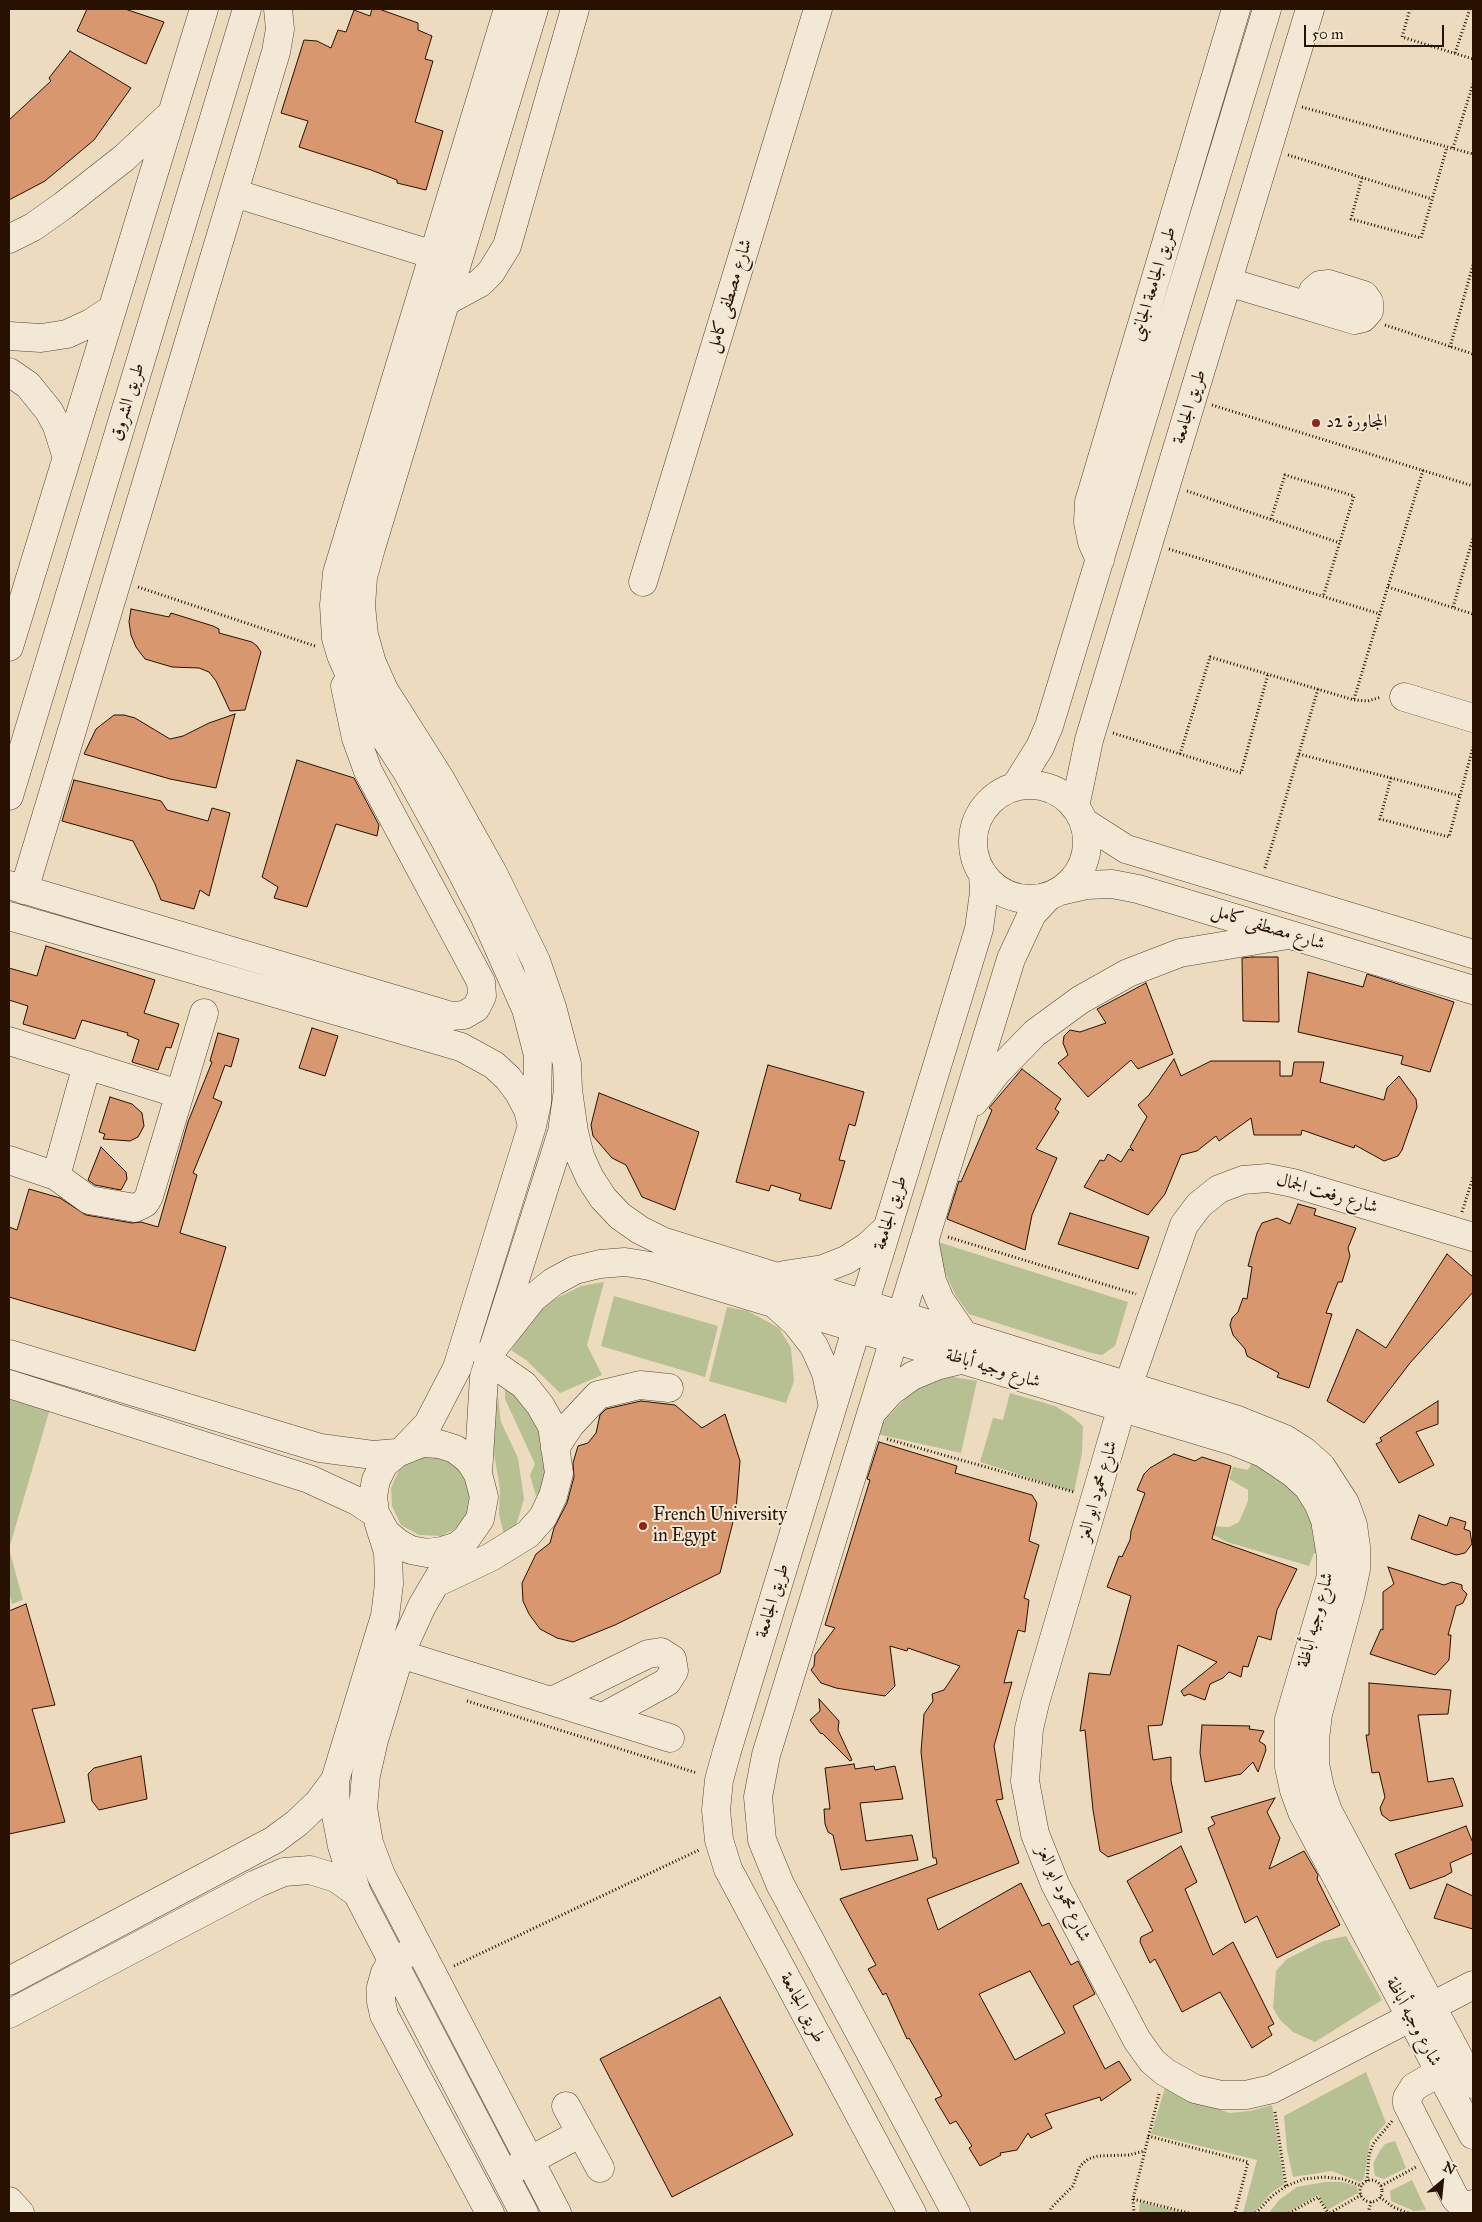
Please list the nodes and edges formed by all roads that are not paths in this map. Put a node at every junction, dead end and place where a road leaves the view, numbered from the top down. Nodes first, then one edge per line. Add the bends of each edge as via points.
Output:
1 (204, 9) edge
2 (247, 9) edge
3 (278, 9) edge
4 (508, 9) edge
5 (534, 9) edge
6 (575, 9) edge
7 (818, 9) edge
8 (1236, 9) edge
9 (1310, 9) edge
10 (1263, 20) edge
11 (1300, 43) junction
12 (172, 114) junction
13 (234, 193) junction
14 (9, 239) edge
15 (434, 255) junction
16 (1228, 282) junction
17 (445, 302) junction
18 (112, 309) junction
19 (1363, 318) road end
20 (9, 336) edge
21 (9, 372) edge
22 (403, 401) junction
23 (67, 458) junction
24 (1100, 560) junction
25 (643, 582) dead end
26 (9, 647) edge
27 (340, 655) junction
28 (1404, 696) road end
29 (1473, 718) edge
30 (1015, 787) junction
31 (9, 796) edge
32 (1080, 815) junction
33 (983, 874) junction
34 (22, 889) edge
35 (1054, 894) junction
36 (17, 918) edge
37 (1289, 935) junction
38 (1473, 954) edge
39 (536, 961) junction
40 (509, 971) junction
41 (481, 982) junction
42 (1473, 990) edge
43 (204, 1013) dead end
44 (9, 1041) edge
45 (87, 1065) junction
46 (568, 1090) junction
47 (179, 1094) junction
48 (963, 1117) junction
49 (532, 1126) junction
50 (9, 1160) edge
51 (56, 1176) junction
52 (886, 1229) junction
53 (926, 1236) junction
54 (1467, 1240) edge
55 (772, 1276) junction
56 (774, 1303) junction
57 (860, 1316) junction
58 (898, 1328) junction
59 (963, 1347) junction
60 (9, 1354) edge
61 (489, 1355) junction
62 (9, 1384) edge
63 (669, 1388) dead end
64 (1125, 1397) junction
65 (168, 1403) junction
66 (832, 1403) junction
67 (869, 1422) junction
68 (160, 1431) junction
69 (555, 1448) junction
70 (401, 1450) junction
71 (478, 1474) junction
72 (377, 1516) junction
73 (457, 1546) junction
74 (436, 1583) junction
75 (400, 1654) junction
76 (552, 1701) junction
77 (603, 1717) junction
78 (670, 1738) dead end
79 (335, 1780) junction
80 (239, 1857) junction
81 (256, 1884) junction
82 (357, 1893) junction
83 (418, 1948) junction
84 (392, 1961) junction
85 (9, 1981) edge
86 (1473, 1985) edge
87 (20, 2009) edge
88 (1421, 2012) junction
89 (9, 2032) edge
90 (1440, 2072) junction
91 (1473, 2084) edge
92 (566, 2106) dead end
93 (581, 2133) junction
94 (1473, 2135) edge
95 (529, 2161) junction
96 (600, 2168) dead end
97 (504, 2174) junction
98 (9, 2201) edge
99 (1473, 2204) edge
100 (20, 2213) edge
101 (490, 2213) edge
102 (524, 2213) edge
103 (557, 2213) edge
104 (912, 2213) edge
105 (956, 2213) edge

1 - 12 street
2 - 31 street, طريق الشروق
3 - 13 street via 280,29 276,52
4 - 15 street
5 - 17 street
6 - 17 street via 507,246 480,283
7 - 25 street, شارع مصطفى كامل
8 - 24 street, طريق الجامعة الجانبى via 1089,502 1088,522
9 - 11 street, طريق الجامعة
10 - 11 street
10 - 24 street
11 - 16 street, طريق الجامعة
12 - 14 street via 124,158 64,205
12 - 18 street
13 - 15 street
13 - 34 street
15 - 22 street
16 - 19 street via 1354,320
16 - 32 street, طريق الجامعة via 1093,727
17 - 22 street
18 - 20 street via 67,334 42,338
18 - 23 street
21 - 23 street via 28,385 49,411 58,426
22 - 27 street via 337,573 334,606
22 - 39 street via 363,577 364,635 384,690 441,780 493,873
23 - 26 street
24 - 30 street via 1049,726
27 - 40 street via 362,701 446,842
27 - 41 street via 356,738 368,772
28 - 29 street
30 - 32 street via 1042,786 1060,794
30 - 33 street via 992,800 976,824 974,853
32 - 35 street via 1088,838 1087,853 1072,881
32 - 38 street, شارع مصطفى كامل via 1126,849
33 - 35 street via 1012,896 1030,899
33 - 52 street, طريق الجامعة via 979,929
34 - 36 street
34 - 41 street via 451,1016 464,1015 476,1008 482,996
35 - 37 street, شارع مصطفى كامل via 1086,884 1112,884
35 - 48 street via 1032,914 1011,959
36 - 49 street via 461,1048 494,1065 508,1078 528,1110
37 - 42 street, شارع مصطفى كامل
37 - 48 street via 1180,953 1120,977 1080,1000 1035,1033 996,1073
39 - 40 street
39 - 46 street via 561,1039 567,1064
40 - 41 street
40 - 49 street via 526,1010 538,1055 539,1079
43 - 47 street
44 - 45 street
45 - 47 street
45 - 51 street
46 - 55 street via 580,1156 603,1198 620,1216 662,1241
46 - 61 street via 562,1132
47 - 51 street via 145,1203 135,1208 89,1200
48 - 53 street
49 - 70 street via 457,1368 428,1424
50 - 51 street
52 - 55 street via 868,1246 822,1270
52 - 57 street, طريق الجامعة
53 - 58 street
53 - 59 street via 932,1281
54 - 64 street, شارع رفعت الجمال via 1293,1183 1268,1178 1243,1180 1219,1189 1199,1205 1184,1225
55 - 57 street
56 - 57 street
56 - 61 street via 650,1266 625,1262 600,1264 575,1270 533,1298
56 - 66 street via 814,1346 826,1373
57 - 58 street, شارع وجيه أباظة
57 - 66 street, طريق الجامعة
58 - 59 street, شارع وجيه أباظة
58 - 67 street
59 - 64 street, شارع وجيه أباظة
59 - 67 street via 890,1392
60 - 65 street
61 - 69 street via 524,1385 540,1405 552,1426
61 - 71 street via 480,1410
62 - 68 street
63 - 69 street via 640,1385 598,1395 570,1425
64 - 88 street, شارع وجيه أباظة via 1235,1419 1286,1439 1321,1466 1345,1503 1356,1547 1356,1569 1318,1714 1315,1764 1328,1811
64 - 88 street, شارع محمود ابو العز via 1029,1729 1025,1781 1035,1834 1055,1884 1136,2040 1165,2072 1195,2089 1221,2095 1246,2095 1272,2089
65 - 68 street
65 - 70 street via 320,1448 373,1455
66 - 104 street, طريق الجامعة via 719,1780 716,1810 719,1840 728,1869
67 - 105 street via 766,1755 758,1797 759,1818 762,1840 780,1884
68 - 72 street via 309,1478 357,1501
69 - 74 street via 559,1473 543,1517 528,1534
70 - 71 street via 422,1443 439,1444 455,1449
70 - 72 street via 384,1464 376,1480 373,1496
71 - 73 street via 484,1497 480,1520
72 - 73 street via 386,1533 411,1550 427,1553
72 - 79 street via 388,1552 385,1616
73 - 74 street
74 - 75 street
75 - 76 street
75 - 83 street via 374,1740 363,1808 368,1843
76 - 77 street
76 - 77 street via 648,1654 661,1652 672,1659 674,1671 667,1682
77 - 78 street
79 - 80 street via 297,1823 274,1840
79 - 82 street via 336,1815 342,1846
80 - 81 street
80 - 85 street
81 - 82 street via 284,1872 310,1870 336,1878
81 - 87 street
82 - 84 street
83 - 84 street
83 - 95 street
84 - 97 street
84 - 101 street via 381,1987 384,2015
86 - 88 street
87 - 89 street
88 - 90 street, شارع وجيه أباظة
88 - 91 street, شارع وجيه أباظة
90 - 94 street, شارع وجيه أباظة
90 - 99 street via 1414,2087 1407,2104 1455,2198 1467,2206
92 - 93 street
93 - 95 street
93 - 96 street
95 - 97 street
95 - 103 street
97 - 102 street
98 - 100 street

